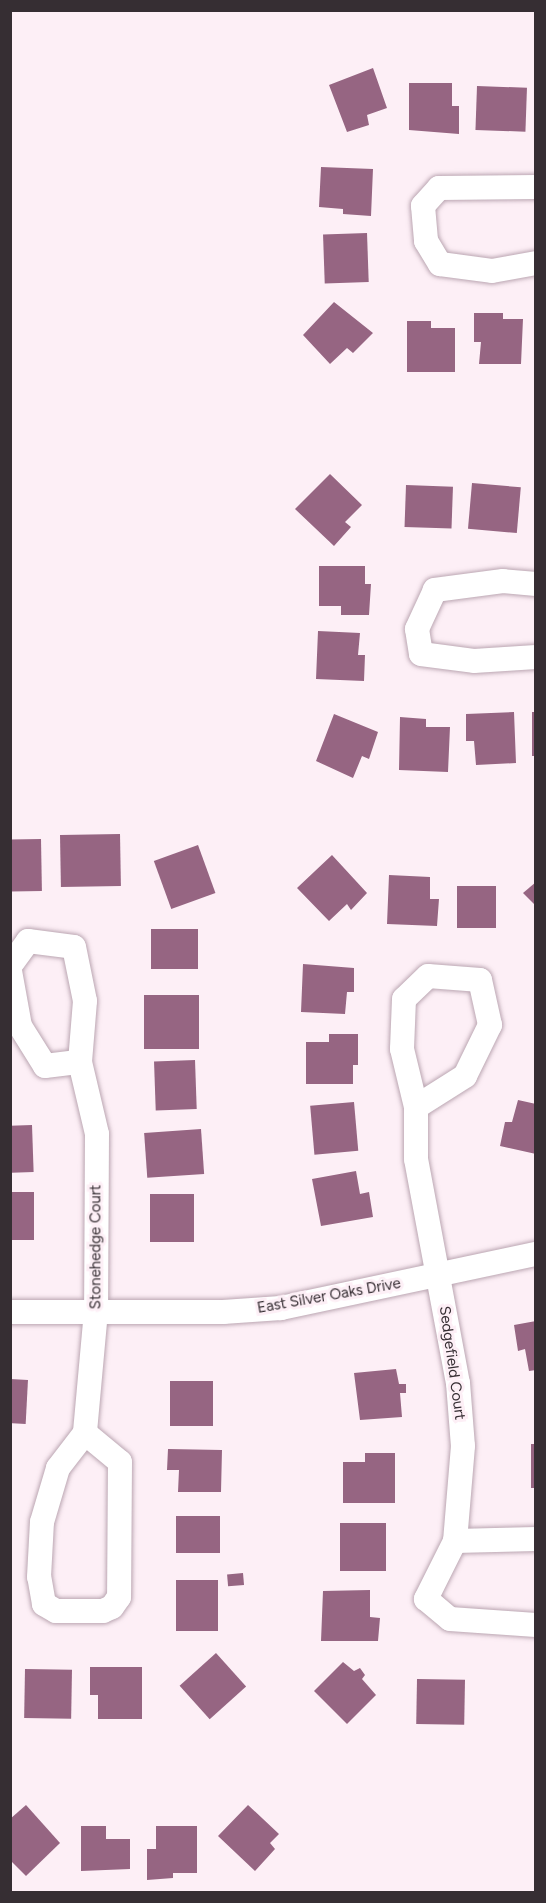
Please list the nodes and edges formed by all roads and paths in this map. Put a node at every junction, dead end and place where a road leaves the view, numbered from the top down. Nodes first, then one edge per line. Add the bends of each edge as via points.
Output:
1 (536, 187) edge
2 (536, 263) edge
3 (536, 584) edge
4 (536, 657) edge
5 (10, 969) edge
6 (80, 1062) junction
7 (416, 1107) junction
8 (536, 1254) edge
9 (438, 1276) junction
10 (96, 1311) junction
11 (10, 1312) edge
12 (85, 1433) junction
13 (536, 1539) edge
14 (455, 1541) junction
15 (536, 1625) edge

1 - 2 street via 488,184 439,188 423,206 426,241 440,264 492,271
3 - 4 street via 503,581 435,590 417,629 421,654 474,661
5 - 6 street via 20,1026 45,1066
5 - 6 street, Stonehedge Court via 28,941 74,947 85,1001
6 - 10 street, Stonehedge Court via 97,1134
7 - 7 street, Sedgefield Court via 465,1076 490,1025 480,980 428,976 404,999 402,1050
7 - 9 street, Sedgefield Court via 416,1159
8 - 9 street, East Silver Oaks Drive
9 - 10 street, East Silver Oaks Drive via 281,1308 223,1312
9 - 14 street, Sedgefield Court via 458,1383 463,1446
10 - 11 street, East Silver Oaks Drive
10 - 12 street, Stonehedge Court
12 - 12 street via 120,1462 119,1597 112,1608 103,1611 56,1611 44,1604 39,1577 42,1522 58,1467
13 - 14 street
14 - 15 street via 426,1599 450,1620

